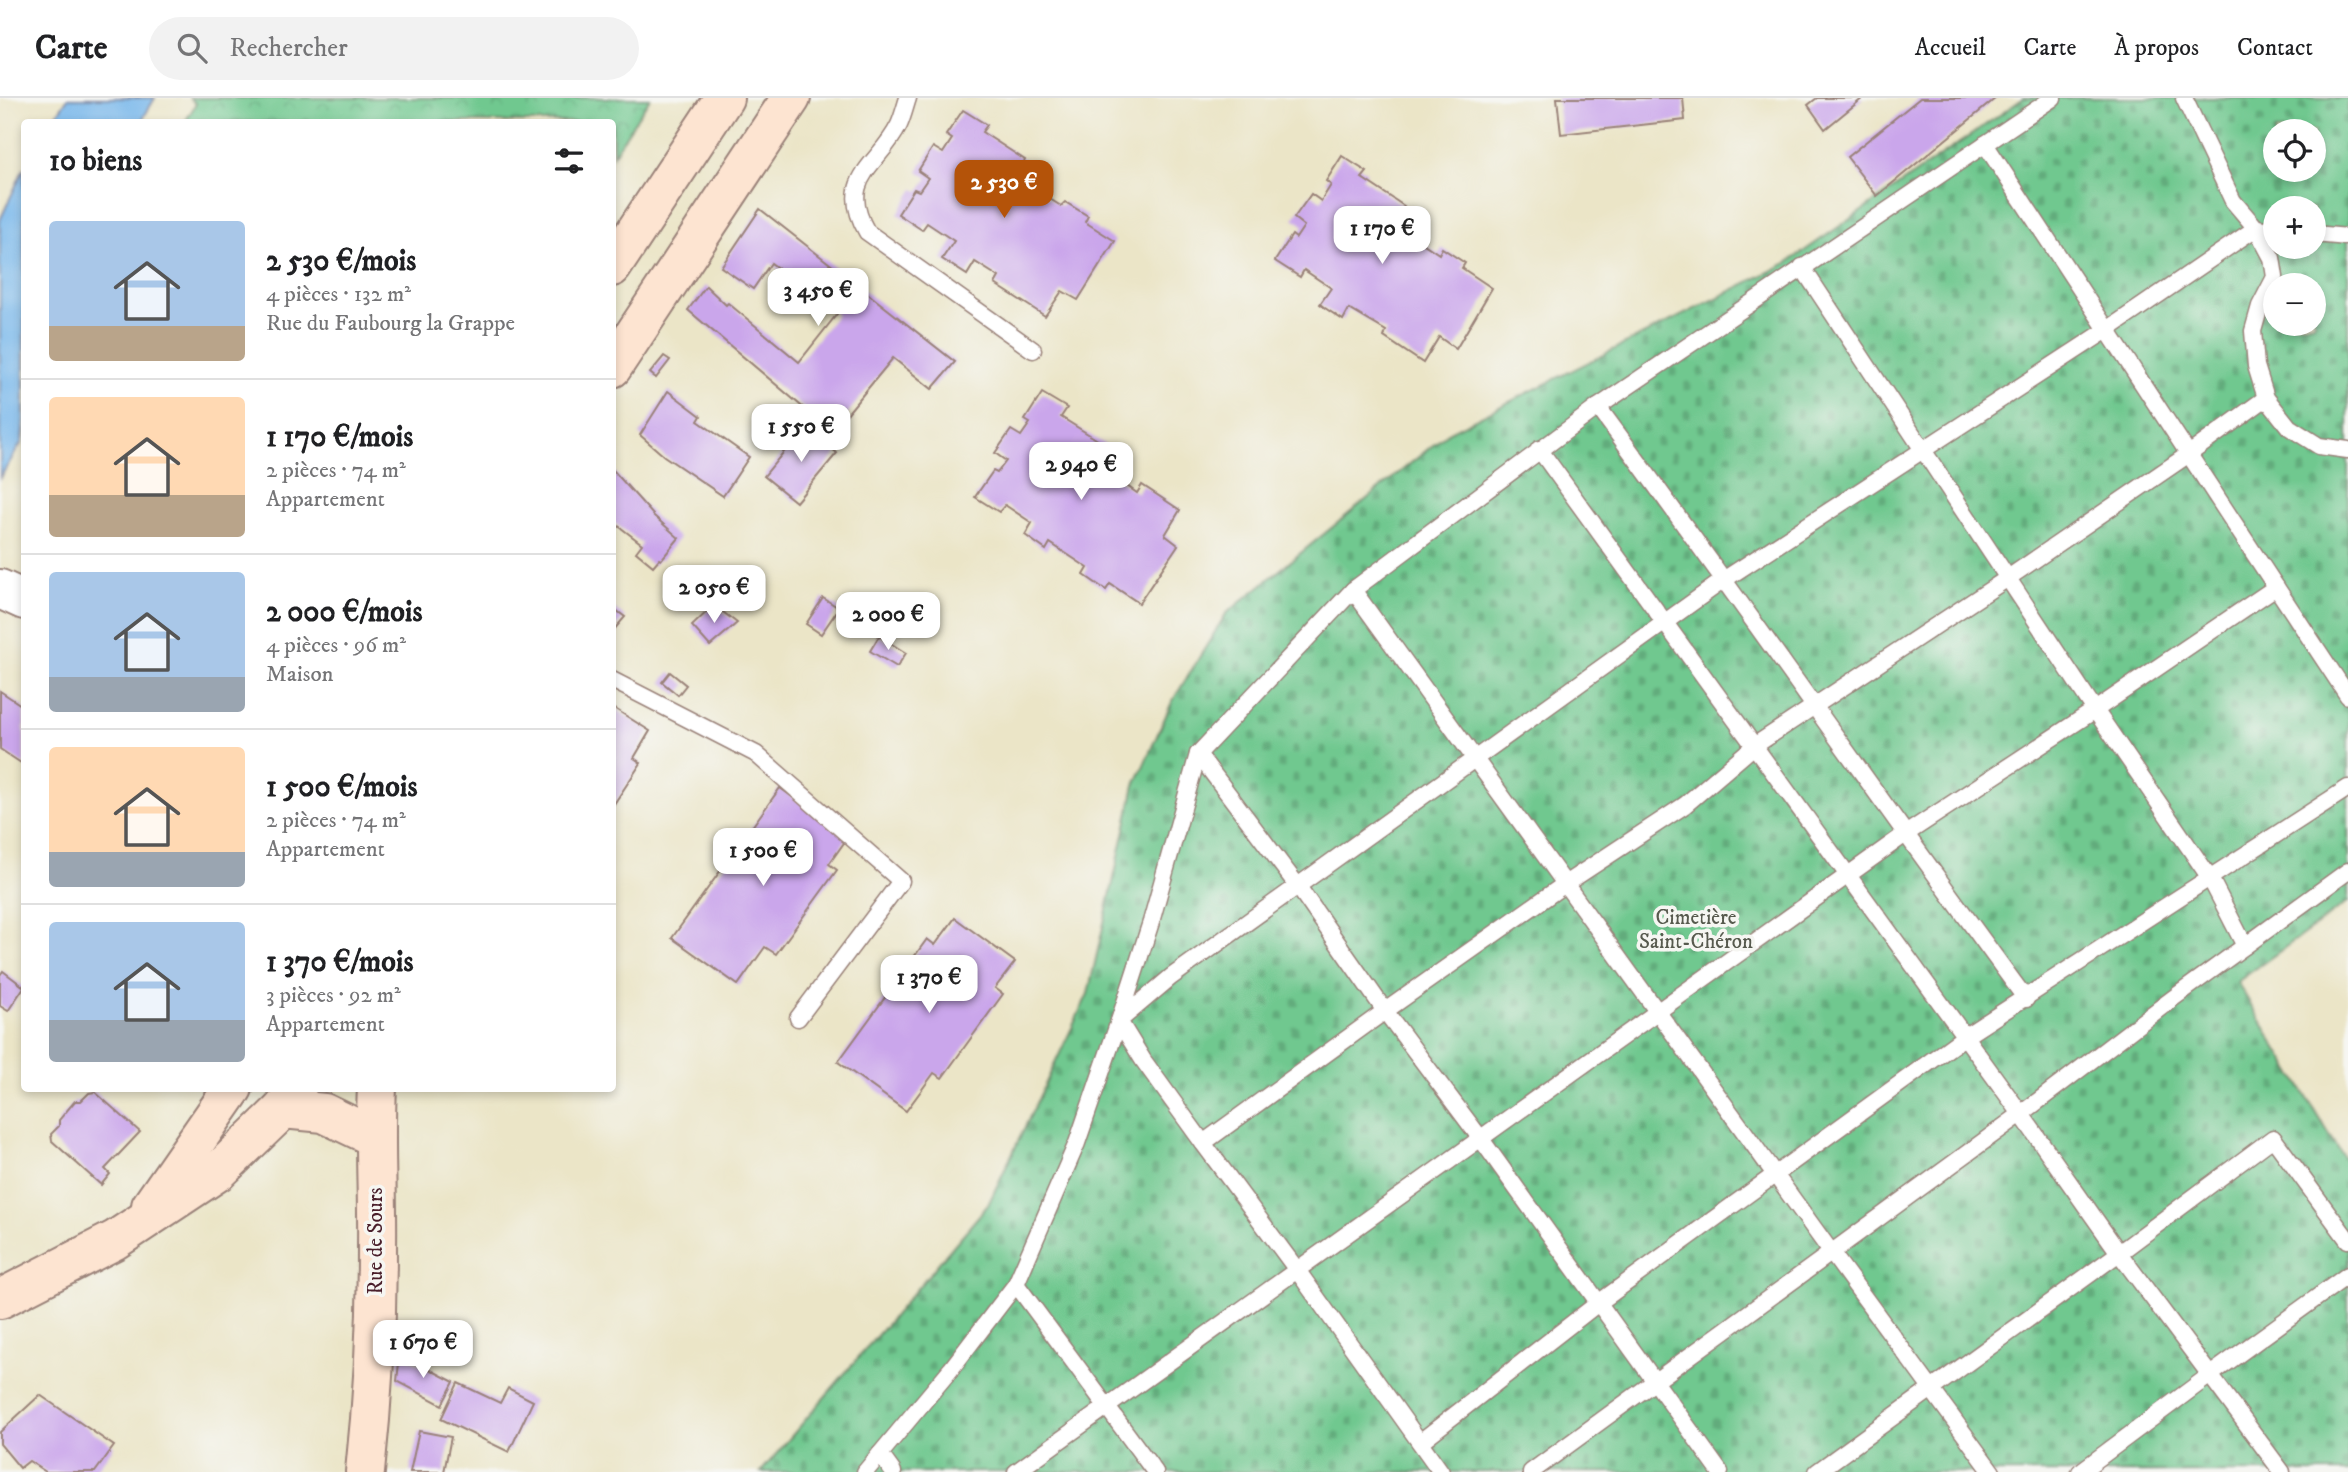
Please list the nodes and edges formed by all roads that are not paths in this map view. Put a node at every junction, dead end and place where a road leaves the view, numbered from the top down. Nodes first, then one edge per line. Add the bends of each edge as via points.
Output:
1 (724, 98) edge
2 (791, 98) edge
3 (908, 98) edge
4 (2053, 98) edge
5 (2184, 98) edge
6 (1985, 144) junction
7 (2256, 228) junction
8 (2263, 229) edge
9 (2326, 235) edge
10 (2348, 237) edge
11 (616, 261) edge
12 (1802, 267) junction
13 (2107, 330) junction
14 (1033, 350) dead end
15 (616, 362) edge
16 (2266, 398) junction
17 (1598, 407) junction
18 (1539, 449) junction
19 (1923, 449) junction
20 (2348, 450) edge
21 (2189, 454) junction
22 (2008, 578) junction
23 (1725, 579) junction
24 (2276, 587) junction
25 (0, 589) edge
26 (1353, 590) junction
27 (21, 599) edge
28 (1665, 621) junction
29 (616, 682) edge
30 (2348, 696) edge
31 (1813, 705) junction
32 (2095, 710) junction
33 (1754, 746) junction
34 (1199, 754) junction
35 (1475, 758) junction
36 (2348, 788) edge
37 (1904, 835) junction
38 (2348, 871) edge
39 (1847, 875) junction
40 (2210, 878) junction
41 (1565, 884) junction
42 (1297, 885) junction
43 (2245, 946) junction
44 (2026, 999) junction
45 (1384, 1011) junction
46 (1658, 1012) junction
47 (798, 1018) dead end
48 (1119, 1021) junction
49 (1964, 1037) junction
50 (231, 1092) edge
51 (365, 1092) edge
52 (377, 1092) edge
53 (290, 1099) edge
54 (2021, 1114) junction
55 (374, 1136) junction
56 (1481, 1139) junction
57 (1203, 1143) junction
58 (1776, 1175) junction
59 (139, 1222) junction
60 (2348, 1240) edge
61 (1831, 1252) junction
62 (2119, 1253) junction
63 (1297, 1270) junction
64 (2348, 1275) edge
65 (1016, 1284) junction
66 (0, 1299) edge
67 (1597, 1304) junction
68 (2210, 1376) junction
69 (1655, 1383) junction
70 (1932, 1389) junction
71 (1106, 1406) junction
72 (1420, 1442) junction
73 (880, 1454) junction
74 (365, 1472) edge
75 (865, 1472) edge
76 (893, 1472) edge
77 (1016, 1472) edge
78 (1155, 1472) edge
79 (1441, 1472) edge
80 (1531, 1472) edge
81 (1720, 1472) edge
82 (1817, 1472) edge
83 (1992, 1472) edge
84 (2080, 1472) edge
85 (2282, 1472) edge

1 - 11 main road
2 - 15 main road
3 - 14 lane via 898,126 862,174 856,195 858,216 867,232
4 - 6 lane
5 - 7 lane via 2233,201
6 - 12 lane
6 - 13 lane
7 - 8 lane
7 - 13 lane
7 - 16 lane via 2272,258 2275,277 2253,331 2256,366
9 - 10 lane
12 - 17 lane
12 - 19 lane
13 - 19 lane
13 - 21 lane
16 - 20 lane via 2290,427 2319,446
16 - 21 lane
17 - 18 lane
17 - 23 lane
18 - 26 lane
18 - 28 lane
19 - 22 lane
19 - 23 lane
21 - 22 lane
21 - 24 lane
22 - 31 lane
22 - 32 lane
23 - 28 lane
23 - 31 lane
24 - 30 lane
24 - 32 lane
25 - 27 street
26 - 34 lane
26 - 35 lane
28 - 33 lane
28 - 35 lane
29 - 47 lane via 757,754 901,881
31 - 33 lane
31 - 37 lane
32 - 37 lane
32 - 40 lane
33 - 39 lane
33 - 41 lane via 1685,805
34 - 42 lane
34 - 48 lane
35 - 41 lane
35 - 42 lane
36 - 40 lane
37 - 39 lane
37 - 44 lane
38 - 43 lane
39 - 46 lane
39 - 49 lane
40 - 43 lane
40 - 44 lane
41 - 45 lane
41 - 46 lane
42 - 45 lane
42 - 48 lane
43 - 54 lane
44 - 49 lane
45 - 56 lane
45 - 57 lane
46 - 56 lane
46 - 58 lane
48 - 57 lane
48 - 65 lane via 1077,1143
49 - 54 lane
49 - 58 lane
50 - 59 main road
51 - 55 main road, Rue de Sours
52 - 55 main road, Rue de Sours
53 - 55 main road
53 - 59 main road via 219,1171
54 - 61 lane
54 - 62 lane
55 - 74 main road, Rue de Sours via 376,1302
56 - 63 lane
56 - 67 lane
57 - 63 lane
58 - 61 lane
58 - 67 lane
59 - 66 main road via 115,1240
60 - 62 lane via 2273,1138
61 - 69 lane
61 - 70 lane
62 - 68 lane
62 - 70 lane
63 - 71 lane
63 - 72 lane
64 - 68 lane
65 - 71 lane
65 - 73 lane
67 - 69 lane
67 - 72 lane
68 - 84 lane
68 - 85 lane
69 - 80 lane
69 - 81 lane
70 - 82 lane
70 - 83 lane
71 - 77 lane
71 - 78 lane
72 - 79 lane
73 - 75 lane
73 - 76 lane

